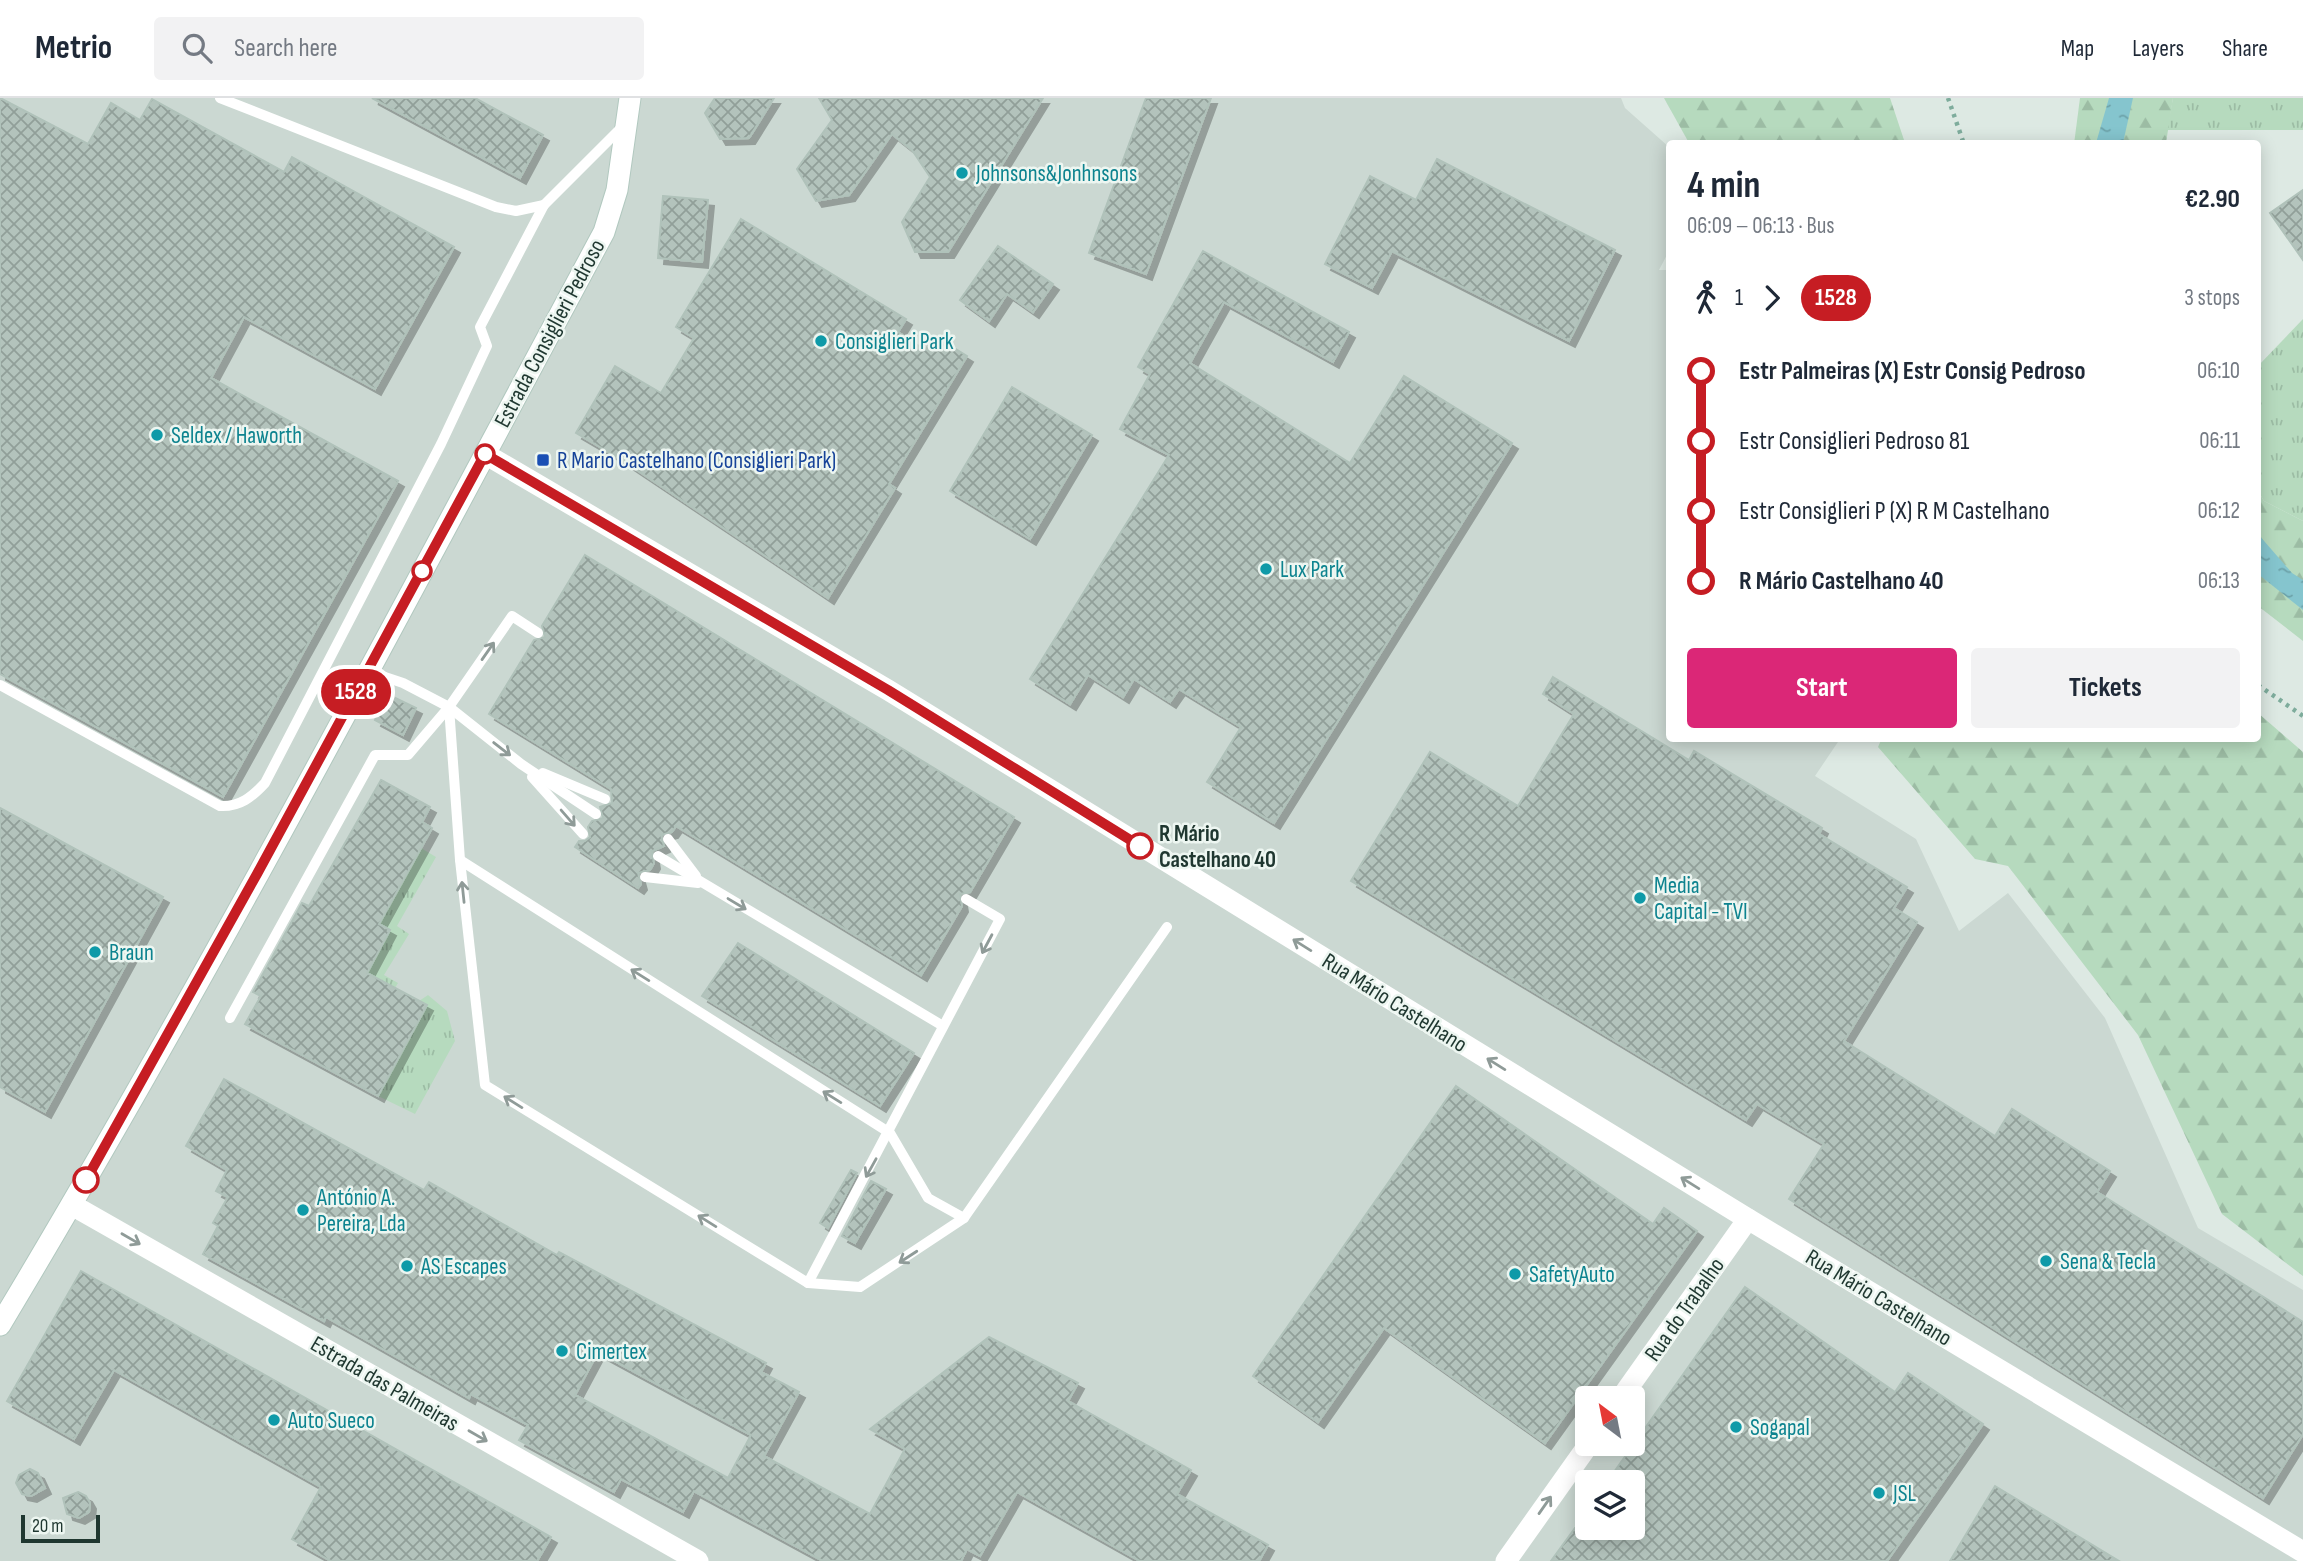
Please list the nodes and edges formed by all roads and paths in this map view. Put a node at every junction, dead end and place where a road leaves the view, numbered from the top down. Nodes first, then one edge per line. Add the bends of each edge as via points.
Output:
1 (220, 98) edge
2 (630, 98) edge
3 (1948, 98) edge
4 (626, 124) junction
5 (1963, 140) edge
6 (544, 205) junction
7 (485, 454) junction
8 (538, 633) dead end
9 (368, 671) junction
10 (0, 685) edge
11 (2261, 687) edge
12 (449, 707) junction
13 (2303, 716) edge
14 (521, 764) junction
15 (605, 799) dead end
16 (596, 814) dead end
17 (583, 834) dead end
18 (668, 839) dead end
19 (658, 856) dead end
20 (460, 860) junction
21 (645, 877) dead end
22 (701, 883) junction
23 (966, 899) dead end
24 (1167, 928) dead end
25 (230, 1018) dead end
26 (943, 1026) junction
27 (890, 1133) junction
28 (72, 1205) junction
29 (964, 1218) junction
30 (1748, 1219) junction
31 (808, 1283) junction
32 (0, 1325) edge
33 (1630, 1386) edge
34 (1580, 1456) edge
35 (2303, 1552) edge
36 (698, 1561) edge
37 (1506, 1561) edge

1 - 6 lane via 496,207 516,211
2 - 4 street, Estrada Consiglieri Pedroso
3 - 5 path
4 - 6 lane
4 - 7 street, Estrada Consiglieri Pedroso via 617,190 604,232
6 - 10 lane via 480,327 488,346 441,443 265,783 252,797 234,807 220,806
7 - 9 street, Estrada Consiglieri Pedroso
30 -> 7 street, Rua Mário Castelhano via 888,690
12 -> 8 lane via 512,616
9 - 12 lane
9 - 28 street, Estrada Consiglieri Pedroso
11 - 13 path
12 -> 14 lane
12 - 20 lane
12 - 25 lane via 408,755 375,755
14 - 15 lane
14 - 16 lane
14 -> 17 lane
18 - 22 lane
19 - 22 lane
27 -> 20 lane
31 -> 20 lane via 485,1085
21 - 22 lane
22 -> 26 lane
23 -> 26 lane via 1000,919
24 - 29 lane
26 - 27 lane
27 - 29 lane via 928,1198
27 -> 31 lane
28 - 32 street, Estrada Consiglieri Pedroso
28 -> 36 street, Estrada das Palmeiras
29 -> 31 lane via 860,1287
30 - 33 street, Rua do Trabalho
30 - 35 street, Rua Mário Castelhano
37 -> 34 street

